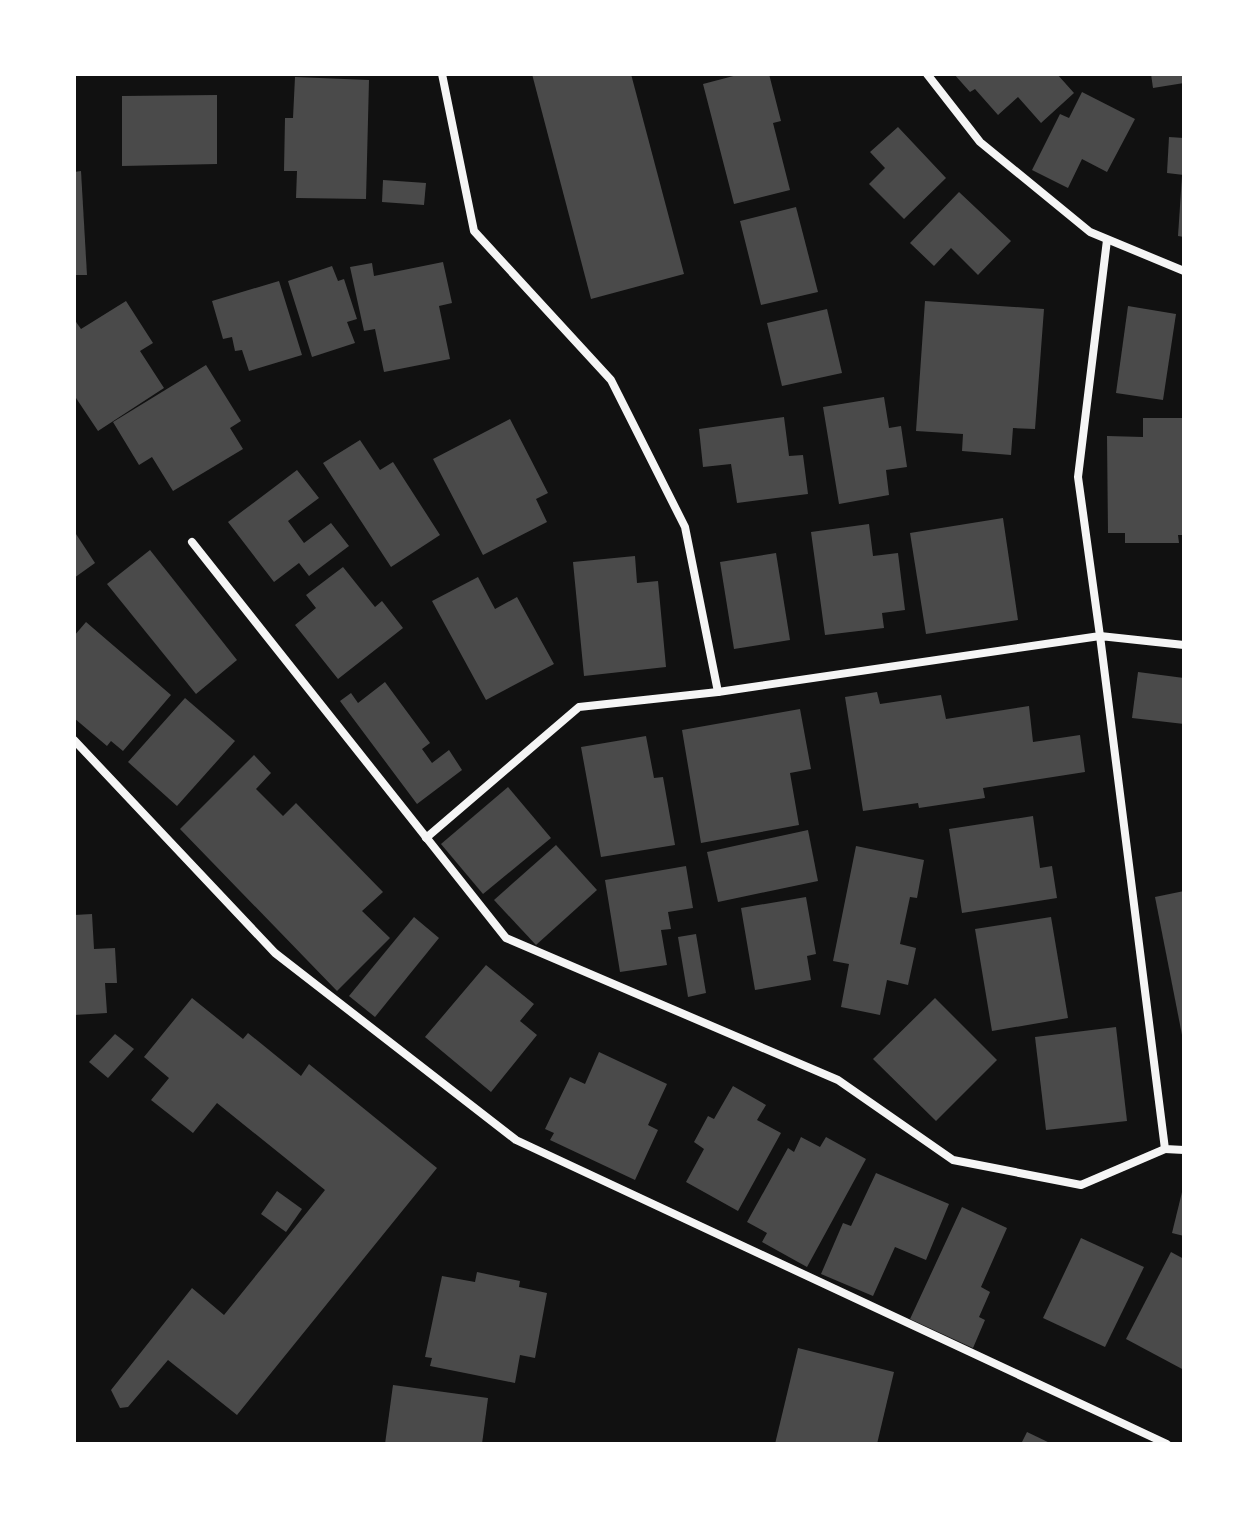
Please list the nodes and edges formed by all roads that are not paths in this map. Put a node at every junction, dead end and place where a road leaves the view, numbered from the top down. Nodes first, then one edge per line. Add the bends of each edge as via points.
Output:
1 (442, 74) edge
2 (927, 74) edge
3 (1107, 240) junction
4 (1184, 271) edge
5 (192, 542) dead end
6 (1100, 636) junction
7 (1184, 645) edge
8 (718, 692) junction
9 (74, 740) edge
10 (426, 838) junction
11 (1165, 1149) junction
12 (1184, 1150) edge
13 (1167, 1444) edge

1 - 8 street via 474,231 611,380 685,527
2 - 3 street via 980,142 1090,232
3 - 4 street
3 - 6 street via 1078,477
5 - 10 street
6 - 7 street
6 - 8 street
6 - 11 street
8 - 10 street via 579,707
9 - 13 street via 275,953 516,1140
10 - 11 street via 506,938 838,1080 953,1160 1081,1185
11 - 12 street

